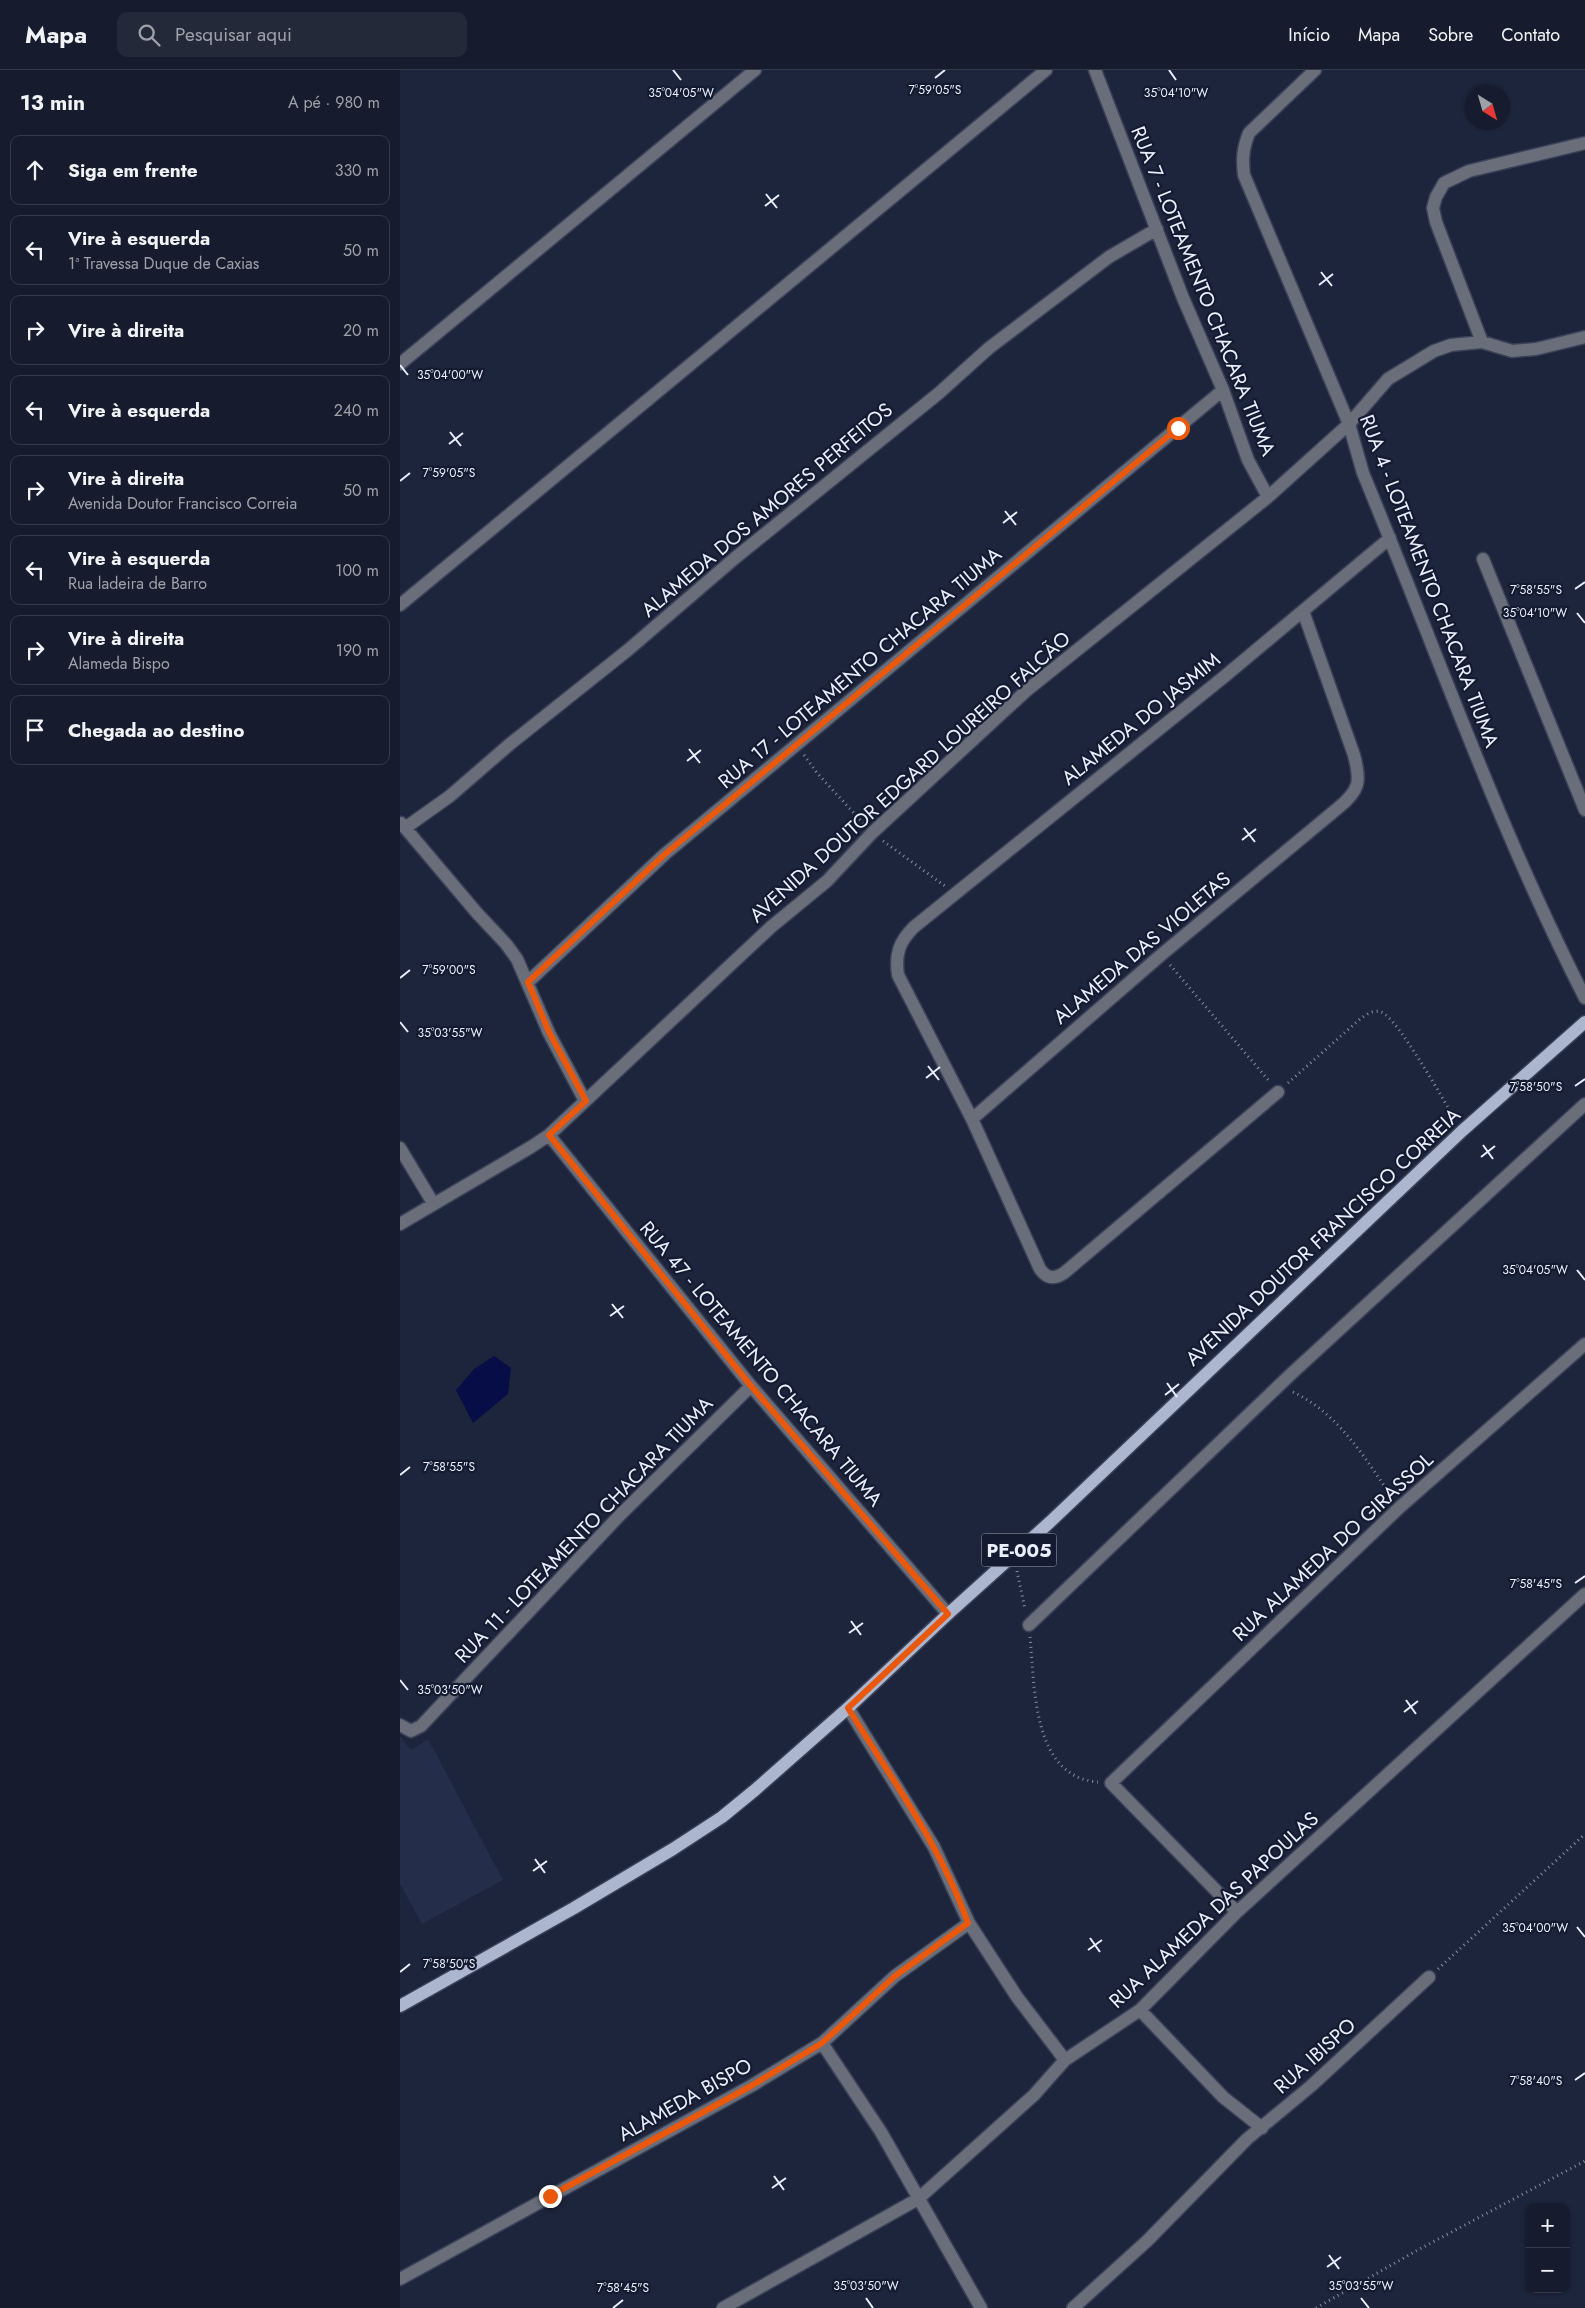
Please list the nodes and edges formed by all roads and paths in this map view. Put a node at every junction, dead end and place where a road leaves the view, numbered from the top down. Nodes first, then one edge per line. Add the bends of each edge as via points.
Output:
1 (755, 70) edge
2 (1046, 70) edge
3 (1095, 70) edge
4 (1315, 70) edge
5 (1303, 75) edge
6 (1585, 144) edge
7 (1158, 229) junction
8 (1585, 336) edge
9 (1482, 342) junction
10 (400, 364) edge
11 (1223, 390) junction
12 (1349, 424) junction
13 (1268, 497) junction
14 (1390, 538) junction
15 (1483, 559) dead end
16 (400, 605) edge
17 (1302, 611) junction
18 (1585, 810) edge
19 (402, 825) edge
20 (1160, 955) junction
21 (528, 982) junction
22 (1585, 998) edge
23 (1585, 1022) edge
24 (1278, 1092) junction
25 (586, 1101) junction
26 (1585, 1104) edge
27 (972, 1119) junction
28 (1462, 1131) junction
29 (549, 1135) junction
30 (400, 1148) edge
31 (433, 1203) junction
32 (400, 1224) edge
33 (1585, 1344) edge
34 (1280, 1385) junction
35 (751, 1386) junction
36 (1400, 1508) junction
37 (1011, 1557) junction
38 (1585, 1594) edge
39 (948, 1614) junction
40 (1029, 1624) junction
41 (848, 1708) junction
42 (400, 1725) edge
43 (1111, 1782) junction
44 (1585, 1834) edge
45 (1237, 1912) junction
46 (968, 1923) junction
47 (1429, 1977) joint
48 (400, 2006) edge
49 (1140, 2010) junction
50 (822, 2043) junction
51 (1065, 2060) junction
52 (1262, 2128) junction
53 (1585, 2161) edge
54 (918, 2199) junction
55 (400, 2279) edge
56 (723, 2308) edge
57 (981, 2308) edge
58 (1072, 2308) edge
59 (1316, 2308) edge

1 - 10 street
2 - 16 street
3 - 7 street, RUA 7 - LOTEAMENTO CHACARA TIUMA
4 - 5 street
5 - 12 street, RUA 4 - LOTEAMENTO CHACARA TIUMA via 1249,133 1242,159 1244,175
6 - 9 street via 1469,172 1444,183 1439,190 1433,208 1436,222
7 - 11 street, RUA 7 - LOTEAMENTO CHACARA TIUMA
7 - 19 street, ALAMEDA DOS AMORES PERFEITOS via 1109,257 989,348 939,393 450,796
8 - 9 street, AVENIDA DOUTOR EDGARD LOUREIRO FALCÃO via 1536,349 1512,351
9 - 12 street, AVENIDA DOUTOR EDGARD LOUREIRO FALCÃO via 1451,345 1409,365 1388,379
11 - 13 street, RUA 7 - LOTEAMENTO CHACARA TIUMA via 1248,460
11 - 21 street, RUA 17 - LOTEAMENTO CHACARA TIUMA via 665,854
12 - 13 street, AVENIDA DOUTOR EDGARD LOUREIRO FALCÃO
12 - 14 street, RUA 4 - LOTEAMENTO CHACARA TIUMA via 1363,473
13 - 25 street, AVENIDA DOUTOR EDGARD LOUREIRO FALCÃO via 1026,691 872,833 827,882 771,927
14 - 17 street, ALAMEDA DO JASMIM
14 - 22 street, RUA 4 - LOTEAMENTO CHACARA TIUMA via 1498,812 1547,924
15 - 18 street
17 - 20 street, ALAMEDA DAS VIOLETAS via 1360,776 1355,792
17 - 27 street, ALAMEDA DO JASMIM via 914,927 901,942 896,957 898,975
19 - 21 street via 506,944
20 - 24 path
20 - 27 street, ALAMEDA DAS VIOLETAS
21 - 25 street via 549,1032
23 - 28 main road, AVENIDA DOUTOR FRANCISCO CORREIA / PE-005
24 - 27 street, ALAMEDA DO JASMIM via 1056,1278 1040,1269
24 - 28 path via 1360,1018 1379,1011 1387,1015 1406,1039
25 - 29 street, AVENIDA DOUTOR EDGARD LOUREIRO FALCÃO
26 - 34 street
28 - 37 main road, AVENIDA DOUTOR FRANCISCO CORREIA / PE-005
29 - 31 street, AVENIDA DOUTOR EDGARD LOUREIRO FALCÃO
29 - 35 street, RUA 47 - LOTEAMENTO CHACARA TIUMA
30 - 31 street
31 - 32 street, AVENIDA DOUTOR EDGARD LOUREIRO FALCÃO
33 - 36 street, RUA ALAMEDA DO GIRASSOL
34 - 36 path via 1303,1396 1336,1421
34 - 40 street
35 - 39 street, RUA 47 - LOTEAMENTO CHACARA TIUMA
35 - 42 street, RUA 11 - LOTEAMENTO CHACARA TIUMA via 620,1516 421,1726 411,1731
36 - 43 street, RUA ALAMEDA DO GIRASSOL
37 - 39 main road, AVENIDA DOUTOR FRANCISCO CORREIA / PE-005
37 - 40 path
38 - 45 street, RUA ALAMEDA DAS PAPOULAS
39 - 41 main road, AVENIDA DOUTOR FRANCISCO CORREIA / PE-005
40 - 43 path via 1040,1726 1045,1740 1066,1770 1084,1780
41 - 46 street via 934,1847
41 - 48 main road, AVENIDA DOUTOR FRANCISCO CORREIA / PE-005 via 722,1817 574,1908
43 - 45 street
44 - 47 path
45 - 49 street, RUA ALAMEDA DAS PAPOULAS
46 - 50 street, ALAMEDA BISPO via 895,1976
46 - 51 street via 1017,1997
47 - 52 street, RUA IBISPO
49 - 51 street, RUA ALAMEDA DAS PAPOULAS
49 - 52 street via 1223,2097
50 - 54 street via 881,2132
50 - 55 street, ALAMEDA BISPO via 751,2086
51 - 54 street, RUA ALAMEDA DAS PAPOULAS via 1034,2095
52 - 58 street, RUA IBISPO via 1147,2241
53 - 59 path
54 - 56 street, RUA ALAMEDA DAS PAPOULAS
54 - 57 street

